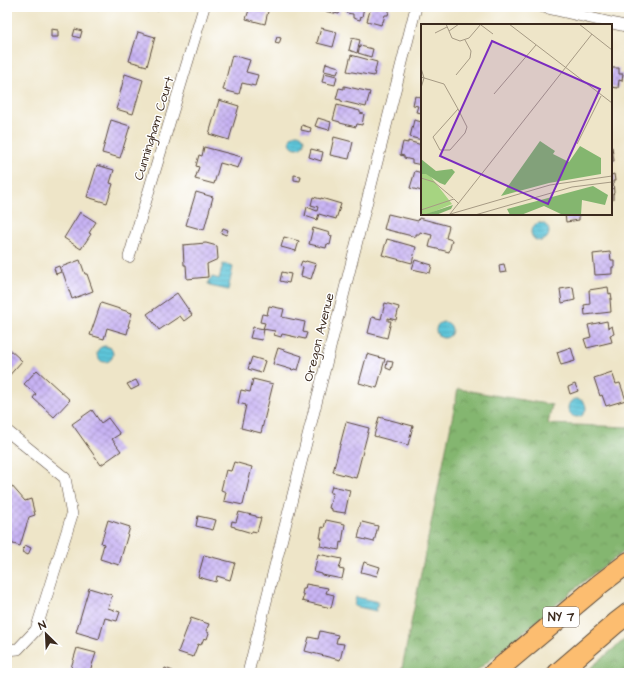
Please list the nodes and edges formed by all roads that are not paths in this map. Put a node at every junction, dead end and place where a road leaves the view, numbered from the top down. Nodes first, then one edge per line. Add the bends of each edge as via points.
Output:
1 (204, 7) edge
2 (416, 7) edge
3 (542, 7) edge
4 (629, 27) edge
5 (129, 257) dead end
6 (7, 431) edge
7 (629, 562) edge
8 (629, 613) edge
9 (7, 650) edge
10 (248, 673) edge
11 (494, 673) edge
12 (558, 673) edge

1 - 5 street, Cunningham Court
2 - 10 street, Oregon Avenue
3 - 4 street
6 - 9 street via 65,478 72,515 36,630 18,649
7 - 11 highway, NY 7
8 - 12 highway

